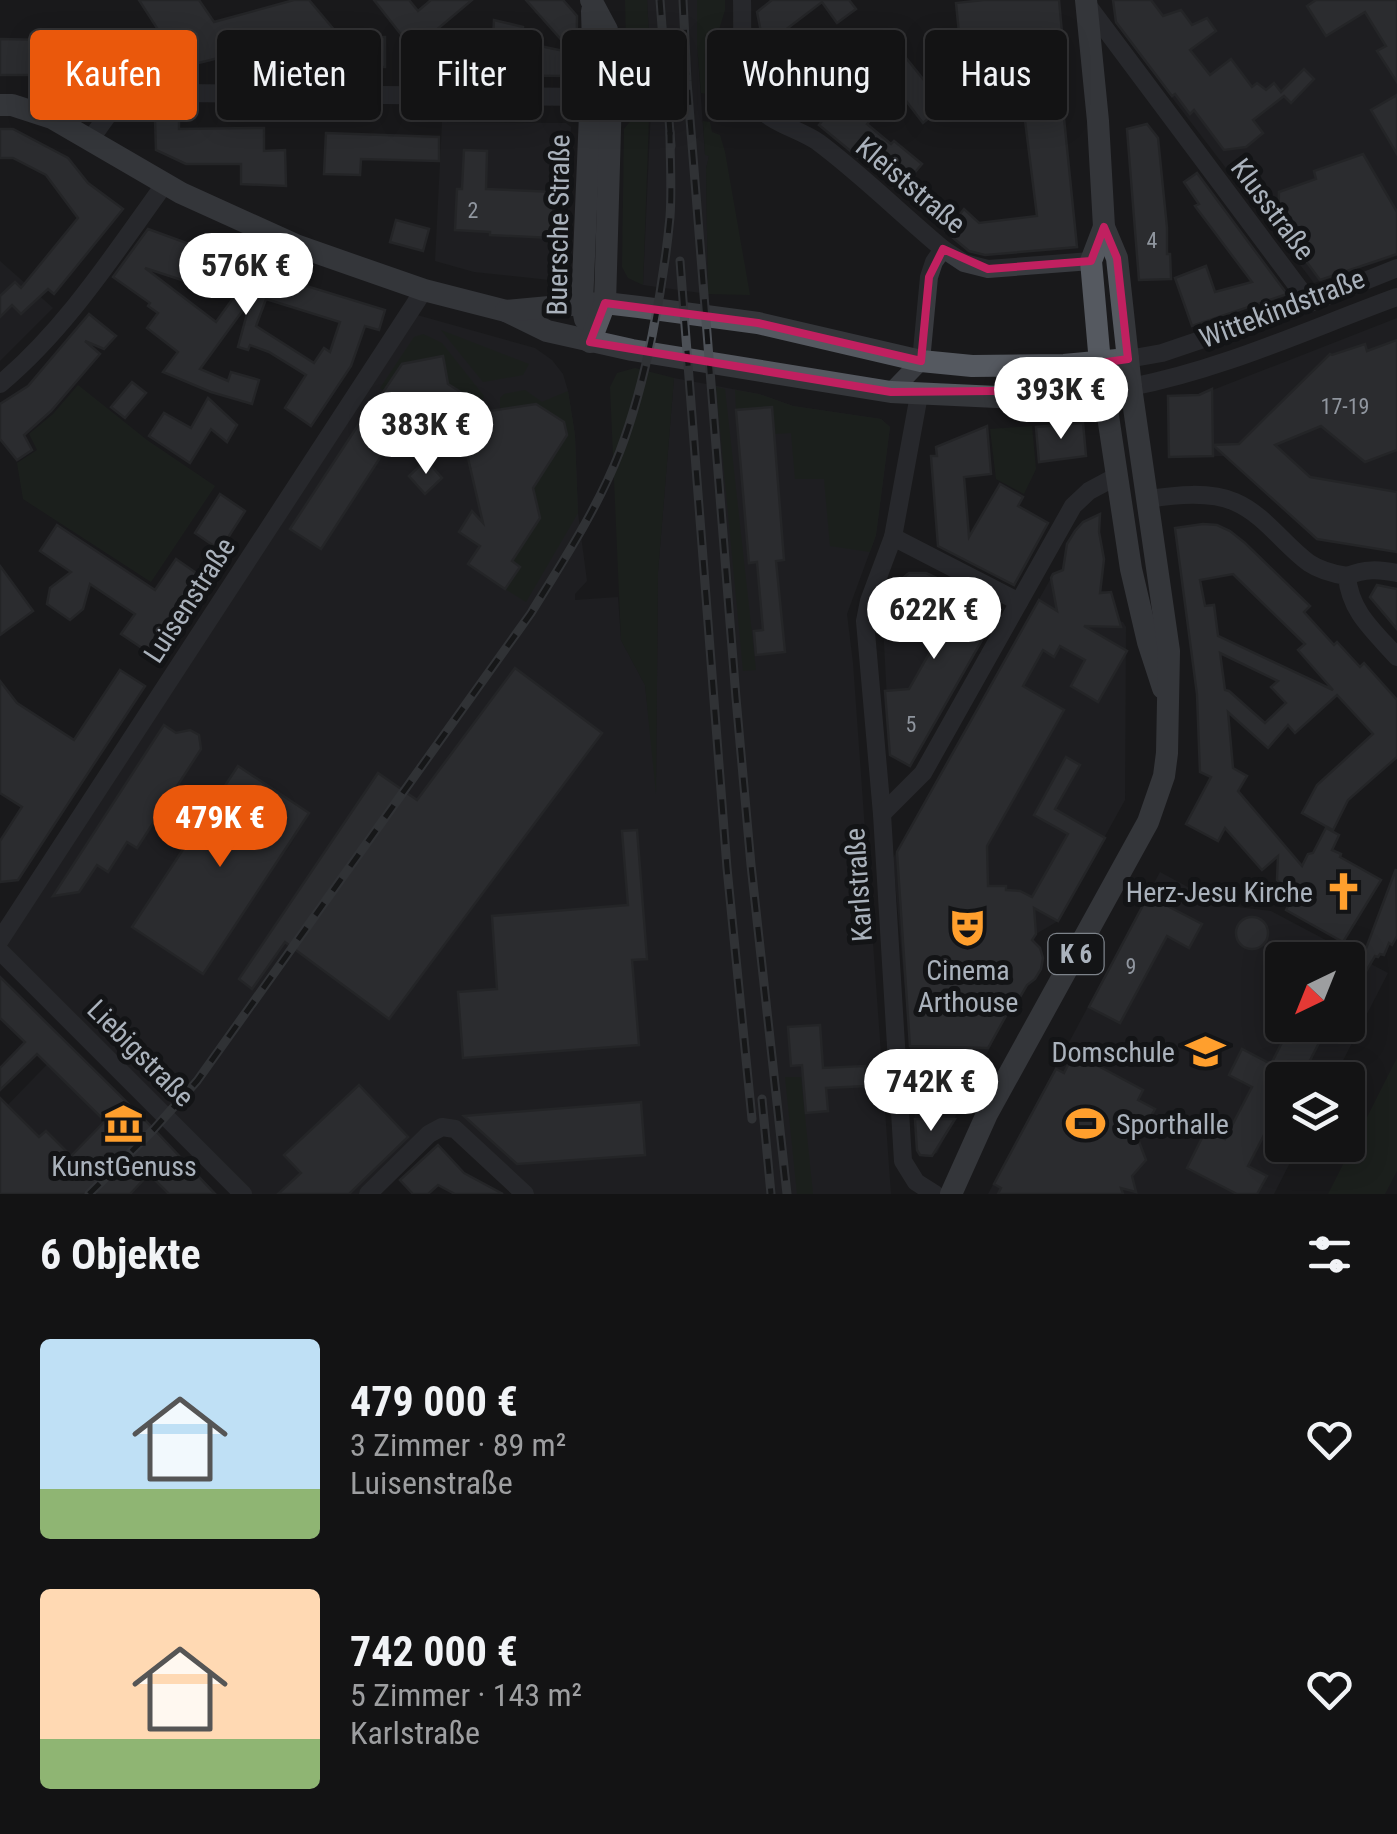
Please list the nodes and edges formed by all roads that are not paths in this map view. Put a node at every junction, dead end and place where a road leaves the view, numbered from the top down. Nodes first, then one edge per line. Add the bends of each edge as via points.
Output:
1 (591, 0) edge
2 (742, 0) edge
3 (1086, 2) edge
4 (593, 30) edge
5 (562, 97) edge
6 (0, 105) edge
7 (591, 120) edge
8 (90, 140) junction
9 (164, 184) junction
10 (1104, 228) junction
11 (943, 248) junction
12 (1091, 261) junction
13 (1397, 268) edge
14 (424, 290) junction
15 (1397, 297) edge
16 (594, 303) junction
17 (1310, 303) junction
18 (506, 311) junction
19 (590, 342) junction
20 (1128, 360) junction
21 (921, 361) junction
22 (1100, 363) junction
23 (0, 384) edge
24 (1118, 388) junction
25 (891, 392) junction
26 (920, 395) junction
27 (1116, 476) junction
28 (1148, 499) junction
29 (894, 537) junction
30 (1397, 573) edge
31 (1347, 576) junction
32 (1162, 596) junction
33 (1018, 602) junction
34 (1397, 658) edge
35 (1169, 705) junction
36 (882, 814) junction
37 (0, 940) edge
38 (0, 951) edge
39 (244, 1194) edge
40 (368, 1194) edge
41 (525, 1194) edge
42 (935, 1194) edge
43 (951, 1194) edge

1 - 4 main road, Buersche Straße
1 - 16 main road, Buersche Straße via 608,30 612,60
2 - 11 street, Kleiststraße via 745,72 761,110 816,141
3 - 10 main road
3 - 17 street, Klusstraße
5 - 8 street via 133,97 114,105
6 - 8 main road via 52,118
7 - 16 main road, Buersche Straße
8 - 9 main road
9 - 14 main road via 298,246
9 - 23 street via 58,328
10 - 12 main road
10 - 20 main road via 1117,258
11 - 12 street, Kleiststraße via 988,270
11 - 21 street via 926,296
12 - 22 main road
13 - 17 street, Wittekindstraße
14 - 18 main road
14 - 37 street, Luisenstraße
15 - 24 street, Wittekindstraße via 1196,372
16 - 18 main road
16 - 19 main road, Buersche Straße
16 - 21 main road via 758,323
17 - 20 street, Wittekindstraße
18 - 19 main road, Wittekindstraße
19 - 25 main road, Wittekindstraße
20 - 22 main road, Wittekindstraße
20 - 24 main road, K 6
21 - 22 main road, Wittekindstraße
21 - 25 street
22 - 24 main road via 1118,379
24 - 26 main road, Wittekindstraße
24 - 27 main road, K 6
24 - 28 main road, K 6
24 - 32 main road via 1147,572
25 - 26 main road, Wittekindstraße
26 - 29 street, Karlstraße
27 - 33 street via 1073,506
27 - 35 main road, K 6 via 1131,569
28 - 31 street via 1215,496 1238,503 1310,564
28 - 32 main road, K 6
29 - 33 street
29 - 36 street, Karlstraße via 865,622
30 - 31 street via 1378,569
31 - 34 street via 1359,614
32 - 35 main road, K 6
33 - 36 street via 923,774
35 - 43 main road, K 6 via 1164,776 1148,822 987,1114
36 - 42 street, Karlstraße via 904,1161 916,1182
38 - 39 street, Liebigstraße
40 - 41 street via 442,1128 455,1129

